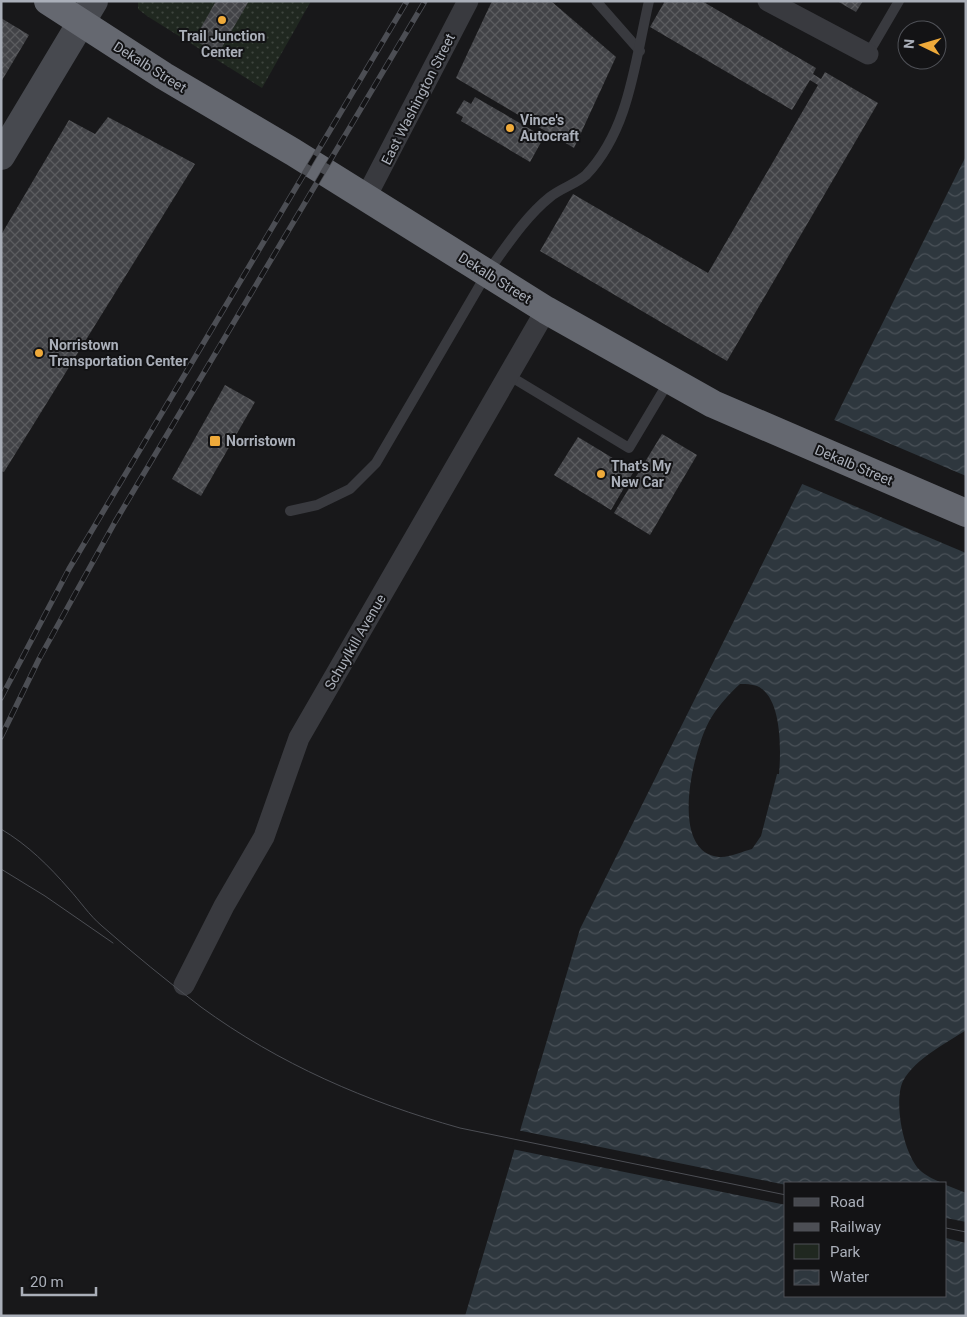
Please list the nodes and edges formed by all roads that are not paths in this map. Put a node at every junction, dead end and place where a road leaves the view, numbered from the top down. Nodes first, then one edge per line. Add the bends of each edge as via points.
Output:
1 (48, 1) edge
2 (468, 1) edge
3 (596, 1) edge
4 (649, 1) edge
5 (768, 1) edge
6 (899, 1) edge
7 (88, 12) edge
8 (640, 51) junction
9 (868, 54) joint
10 (1, 156) edge
11 (366, 197) junction
12 (487, 273) junction
13 (546, 310) junction
14 (508, 375) junction
15 (670, 380) junction
16 (290, 511) dead end
17 (966, 513) edge
18 (184, 985) dead end

1 - 7 highway, Dekalb Street
2 - 11 street, East Washington Street
3 - 8 lane
4 - 8 lane
5 - 9 street
6 - 9 lane
7 - 10 street
7 - 11 highway, Dekalb Street via 164,76
8 - 12 lane via 625,106 606,148 585,176 550,197 518,230
11 - 12 highway, Dekalb Street
12 - 13 highway, Dekalb Street
12 - 16 lane via 376,463 350,490 317,505
13 - 14 street, Schuylkill Avenue
13 - 15 highway, Dekalb Street
14 - 15 lane via 629,448
14 - 18 street, Schuylkill Avenue via 299,738 264,837
15 - 17 highway, Dekalb Street via 713,404

